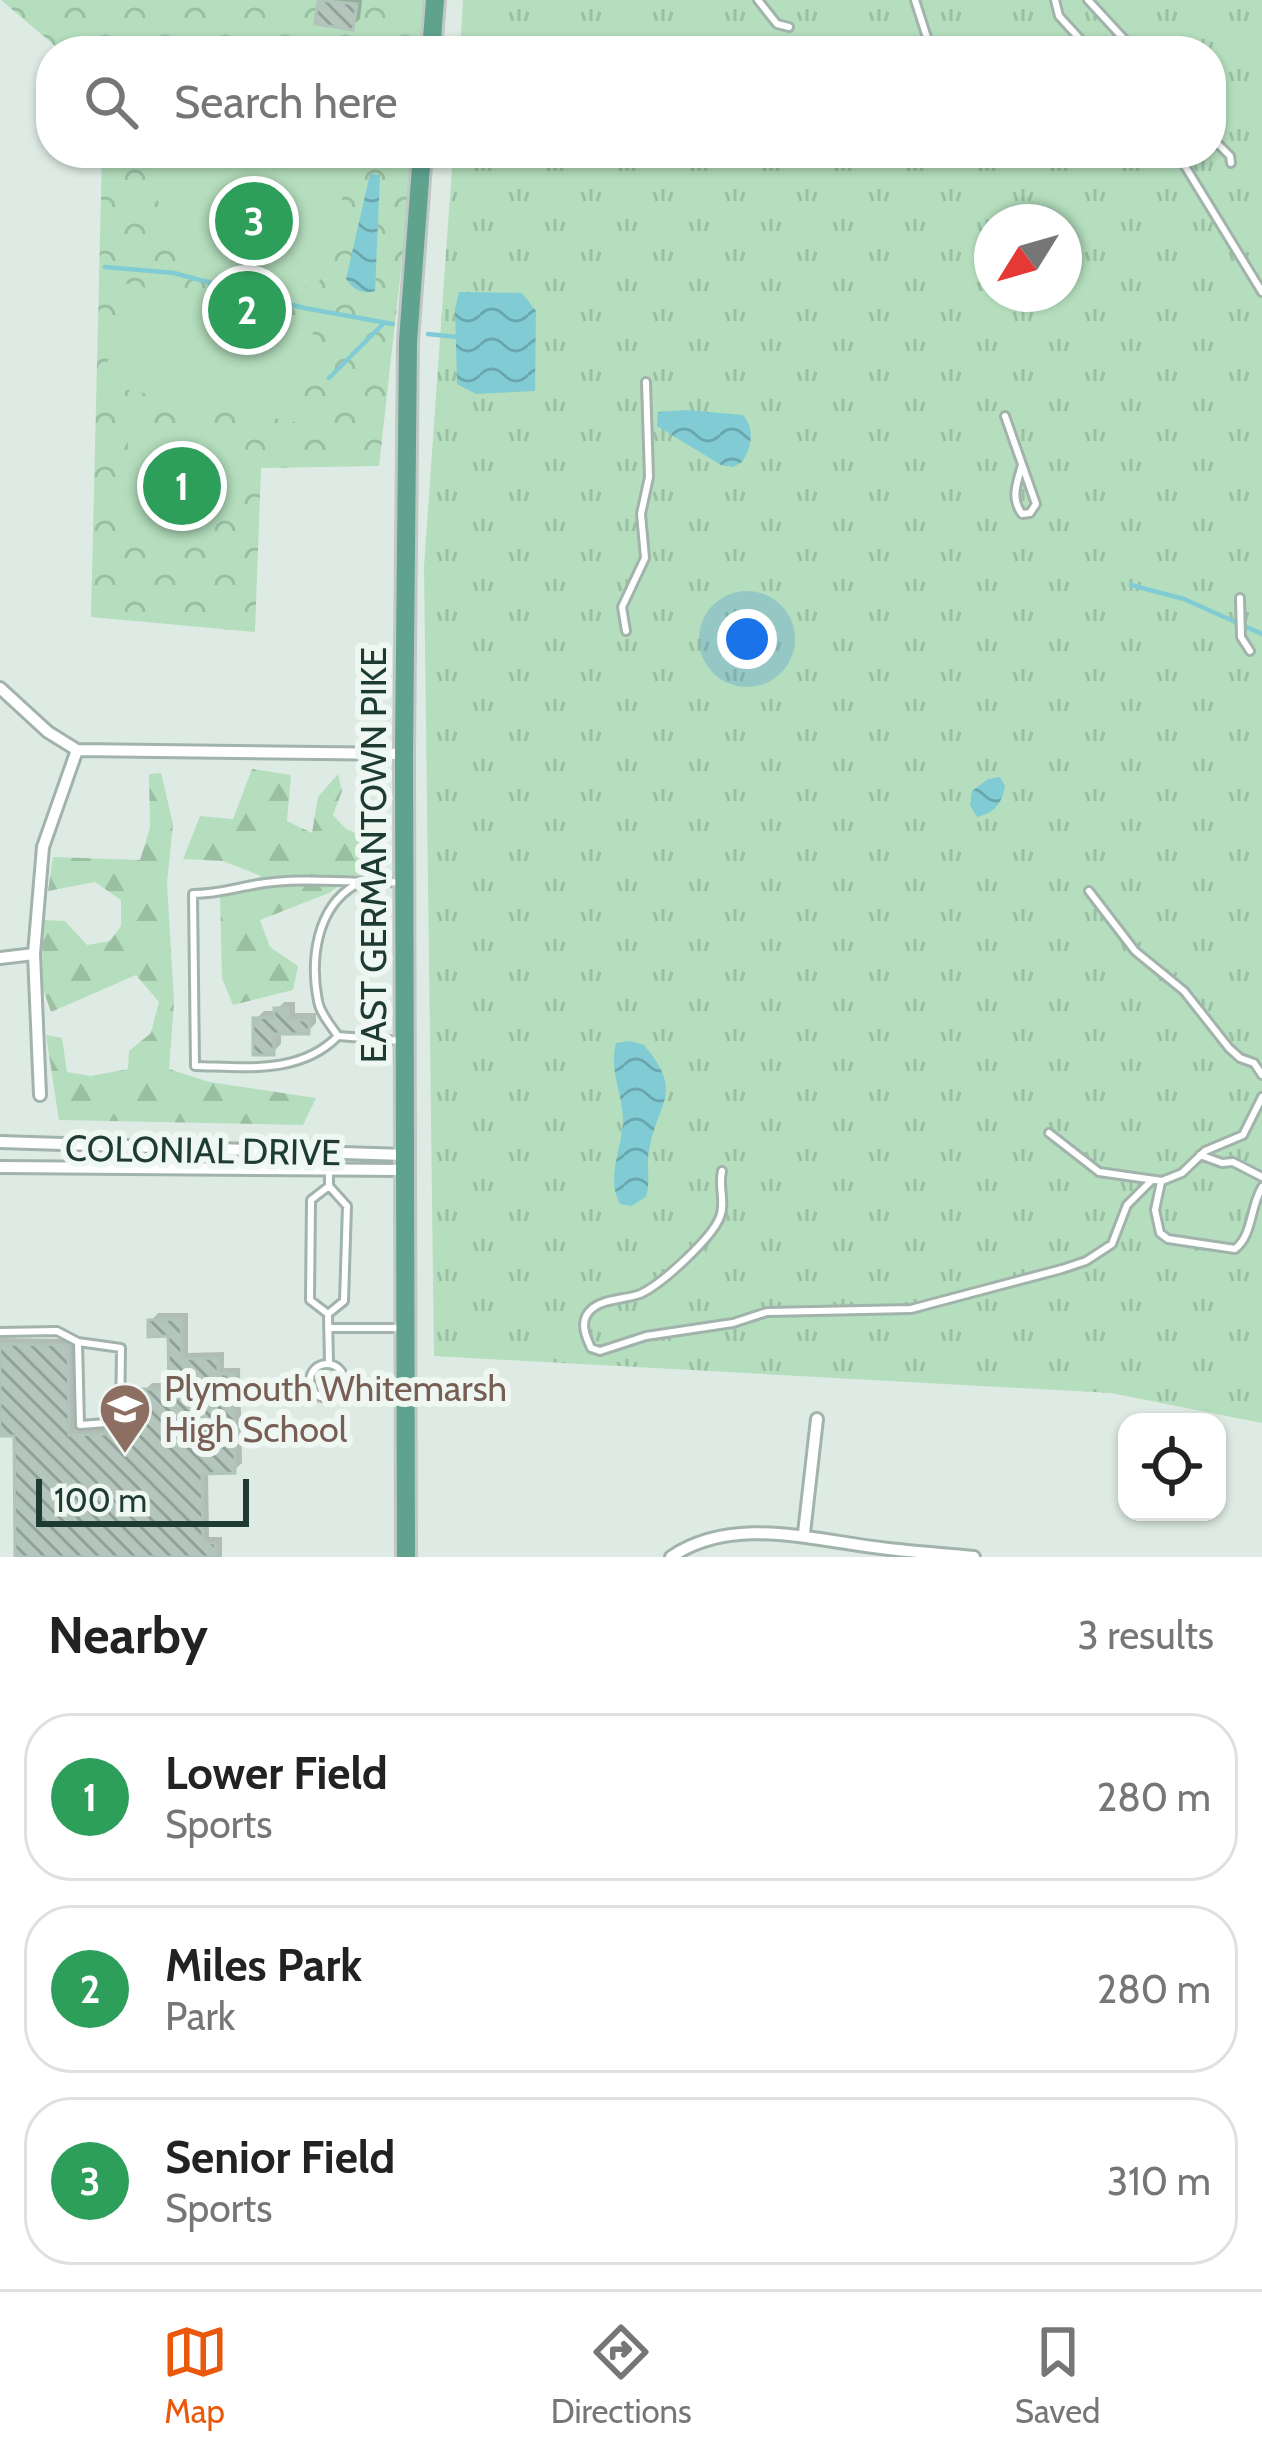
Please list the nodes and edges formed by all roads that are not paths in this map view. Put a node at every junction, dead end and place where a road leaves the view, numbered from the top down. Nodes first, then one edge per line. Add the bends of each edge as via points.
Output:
1 (435, 0) edge
2 (758, 0) edge
3 (914, 0) edge
4 (1055, 0) edge
5 (1088, 0) edge
6 (789, 27) dead end
7 (431, 36) edge
8 (926, 36) edge
9 (1077, 36) edge
10 (1121, 36) edge
11 (1226, 152) edge
12 (1231, 163) dead end
13 (421, 168) edge
14 (1186, 168) edge
15 (1262, 292) edge
16 (646, 382) dead end
17 (1005, 416) dead end
18 (1022, 465) junction
19 (1240, 598) dead end
20 (626, 631) dead end
21 (1250, 650) dead end
22 (0, 688) edge
23 (77, 750) junction
24 (404, 754) junction
25 (404, 881) junction
26 (356, 884) junction
27 (1089, 891) dead end
28 (34, 954) junction
29 (0, 958) edge
30 (338, 1036) junction
31 (406, 1041) junction
32 (1262, 1075) edge
33 (40, 1096) dead end
34 (1262, 1097) edge
35 (1049, 1133) dead end
36 (0, 1142) edge
37 (1200, 1155) junction
38 (406, 1162) junction
39 (0, 1167) edge
40 (328, 1169) junction
41 (722, 1172) dead end
42 (1262, 1177) edge
43 (1157, 1180) junction
44 (329, 1186) junction
45 (1262, 1187) edge
46 (328, 1314) junction
47 (328, 1328) junction
48 (406, 1328) junction
49 (0, 1331) edge
50 (78, 1342) junction
51 (329, 1364) junction
52 (817, 1419) dead end
53 (804, 1533) junction
54 (406, 1557) edge
55 (671, 1557) edge
56 (974, 1557) edge

1 - 7 main road
2 - 6 lane
3 - 8 lane
4 - 9 lane
5 - 10 lane
11 - 12 lane
13 - 24 main road, EAST GERMANTOWN PIKE via 408,341
14 - 15 lane
16 - 20 lane via 645,558 622,607
17 - 18 lane
18 - 18 lane via 1036,504 1030,514 1022,514 1014,492
19 - 21 lane
22 - 23 street
23 - 24 street
23 - 28 street via 44,847
24 - 25 main road, EAST GERMANTOWN PIKE
25 - 26 lane
25 - 31 main road, EAST GERMANTOWN PIKE
26 - 30 lane via 321,921 317,944 318,1005
26 - 30 lane via 257,884 193,894 195,1066 274,1068
27 - 32 lane via 1135,951
28 - 29 street
28 - 33 street
30 - 31 lane
31 - 38 main road, EAST GERMANTOWN PIKE
34 - 37 lane via 1244,1135
35 - 43 lane via 1099,1172
36 - 38 street, COLONIAL DRIVE
37 - 42 lane
37 - 43 lane via 1182,1174
38 - 40 street, COLONIAL DRIVE
38 - 48 main road, EAST GERMANTOWN PIKE
39 - 40 street, COLONIAL DRIVE
40 - 44 lane
41 - 43 lane via 720,1218 642,1293 587,1314 591,1348 767,1312 911,1310 1062,1269 1112,1244 1127,1205
43 - 45 lane via 1160,1233 1234,1250 1247,1237
44 - 46 lane via 347,1205 344,1300
44 - 46 lane via 310,1200 310,1300
46 - 47 lane
47 - 48 lane
47 - 51 lane
48 - 54 main road, EAST GERMANTOWN PIKE
49 - 50 lane via 57,1330
50 - 50 lane via 121,1348 120,1422 80,1425
51 - 51 lane via 311,1381 330,1398 344,1383
52 - 53 street
53 - 55 street via 705,1537
53 - 56 street

